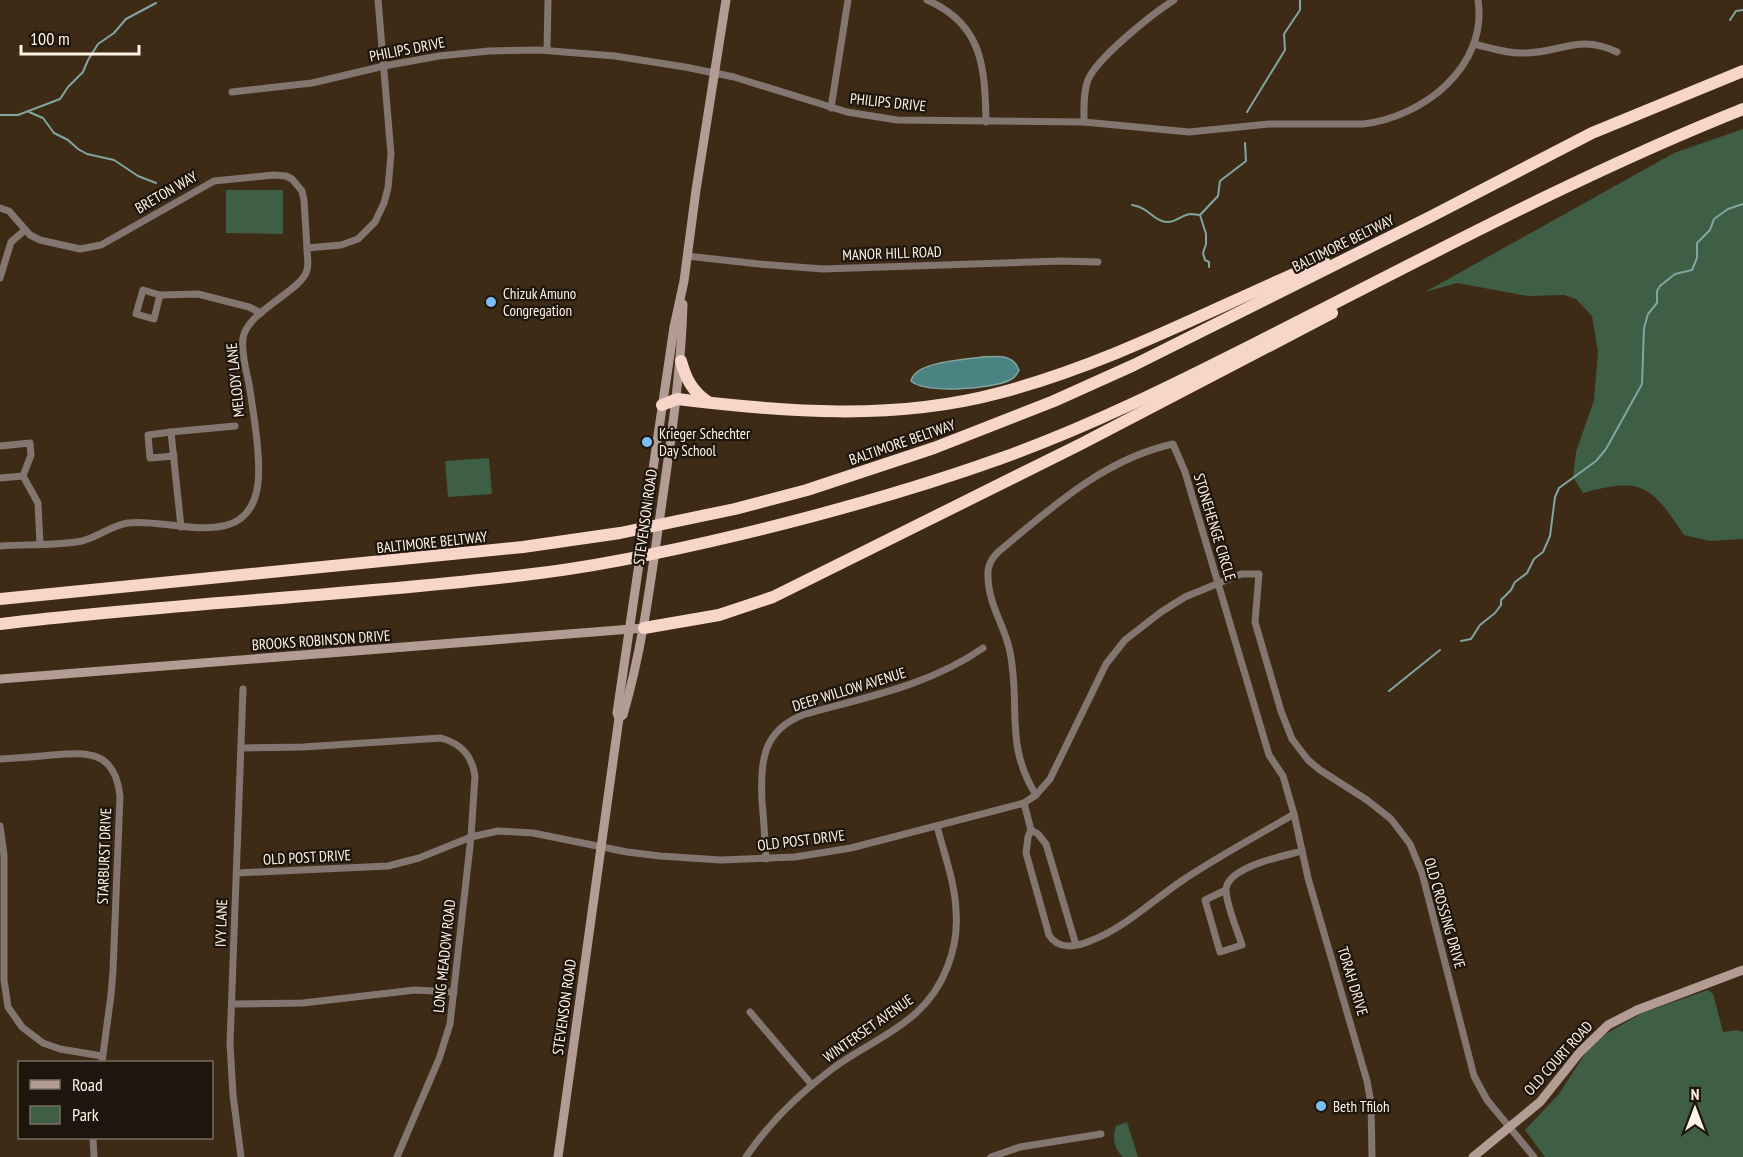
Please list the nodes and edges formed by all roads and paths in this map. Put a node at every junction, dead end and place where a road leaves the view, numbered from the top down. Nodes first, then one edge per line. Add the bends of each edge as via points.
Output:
1 (378, 0) edge
2 (548, 0) edge
3 (726, 0) edge
4 (848, 0) edge
5 (927, 0) edge
6 (1173, 0) edge
7 (1478, 0) edge
8 (1474, 44) junction
9 (547, 50) junction
10 (1617, 52) dead end
11 (384, 66) junction
12 (1743, 71) edge
13 (715, 73) junction
14 (232, 92) dead end
15 (831, 108) junction
16 (1743, 109) edge
17 (986, 122) junction
18 (1083, 122) junction
19 (0, 208) edge
20 (1430, 217) junction
21 (25, 230) junction
22 (1479, 230) junction
23 (307, 248) junction
24 (687, 256) junction
25 (1098, 262) dead end
26 (0, 278) edge
27 (684, 281) junction
28 (160, 295) junction
29 (261, 313) junction
30 (681, 360) junction
31 (677, 399) junction
32 (709, 403) junction
33 (662, 405) junction
34 (236, 426) dead end
35 (171, 432) junction
36 (0, 446) edge
37 (174, 456) junction
38 (24, 476) junction
39 (0, 478) edge
40 (181, 526) junction
41 (40, 544) junction
42 (0, 546) edge
43 (1259, 574) joint
44 (1218, 582) junction
45 (0, 599) edge
46 (0, 624) edge
47 (644, 628) junction
48 (630, 630) junction
49 (983, 648) dead end
50 (0, 679) edge
51 (243, 689) dead end
52 (619, 718) junction
53 (242, 748) junction
54 (0, 759) edge
55 (1036, 795) junction
56 (1024, 803) junction
57 (1294, 814) junction
58 (0, 826) edge
59 (937, 826) junction
60 (1031, 830) junction
61 (471, 837) junction
62 (602, 846) junction
63 (1302, 852) junction
64 (766, 859) junction
65 (237, 873) junction
66 (1226, 890) junction
67 (2, 898) edge
68 (1076, 945) junction
69 (1743, 970) edge
70 (454, 992) junction
71 (232, 1004) junction
72 (750, 1012) dead end
73 (102, 1059) edge
74 (812, 1085) junction
75 (1510, 1127) junction
76 (1101, 1134) dead end
77 (93, 1139) edge
78 (94, 1157) edge
79 (241, 1157) edge
80 (397, 1157) edge
81 (558, 1157) edge
82 (746, 1157) edge
83 (991, 1157) edge
84 (1372, 1157) edge
85 (1473, 1157) edge
86 (1534, 1157) edge

1 - 11 street
2 - 9 street
3 - 13 main road, STEVENSON ROAD
4 - 15 street
5 - 17 street via 953,16 973,39 983,67
6 - 18 street via 1094,69 1086,87
7 - 8 street, PHILIPS DRIVE
8 - 10 street via 1526,53 1590,43
8 - 18 street, PHILIPS DRIVE via 1461,68 1441,90 1403,113 1377,122 1269,124 1190,132
9 - 11 street, PHILIPS DRIVE via 459,53
9 - 13 street, PHILIPS DRIVE via 615,56
11 - 14 street, PHILIPS DRIVE via 312,83
11 - 23 street via 391,154 388,188 380,214 365,233 349,244
12 - 20 highway, BALTIMORE BELTWAY via 1592,133
13 - 15 street, PHILIPS DRIVE
13 - 24 main road, STEVENSON ROAD
15 - 17 street, PHILIPS DRIVE via 897,120
16 - 22 highway via 1606,168
17 - 18 street, PHILIPS DRIVE
19 - 21 street, BRETON WAY via 12,214
20 - 32 highway via 1140,343 997,394 959,402 851,411 777,410
20 - 45 highway, BALTIMORE BELTWAY via 1054,401 934,448 807,490 630,531 523,547
21 - 23 street, BRETON WAY via 40,240 69,248 101,245 214,181 286,176 297,184 304,200
21 - 26 street via 11,242
22 - 46 highway via 1146,398 1068,432 887,497 826,514 681,549 527,575
22 - 47 highway via 1466,243 1223,372 809,580 719,615
23 - 29 street, MELODY LANE via 304,277
24 - 25 street, MANOR HILL ROAD via 823,269
24 - 27 main road, STEVENSON ROAD
27 - 30 main road, STEVENSON ROAD
27 - 33 main road, STEVENSON ROAD
28 - 28 street via 143,290 136,314 154,319
28 - 29 street via 198,294
29 - 40 street, MELODY LANE via 243,338 257,454 254,500 239,519 225,526
30 - 31 main road, STEVENSON ROAD
30 - 32 highway via 692,389
31 - 32 highway
31 - 33 highway
31 - 47 main road, STEVENSON ROAD
33 - 48 main road, STEVENSON ROAD
34 - 35 street
35 - 37 street
35 - 37 street via 148,435 150,458
36 - 38 street via 30,443 31,455
37 - 40 street
38 - 39 street
38 - 41 street via 38,503
40 - 41 street, MELODY LANE via 127,523 81,541
41 - 42 street, MELODY LANE
43 - 44 street, OLD POST DRIVE via 1241,574
43 - 75 street, OLD CROSSING DRIVE via 1255,622 1286,728 1308,760 1380,809 1410,844 1422,873 1474,1076 1487,1100
44 - 55 street, OLD POST DRIVE via 1161,612 1115,651 1050,779
44 - 55 street, STONEHENGE CIRCLE via 1173,444 1147,452 1086,482 992,558 988,566 989,588 1009,649 1017,750
44 - 57 street, STONEHENGE CIRCLE via 1269,755 1283,776
47 - 48 main road, BROOKS ROBINSON DRIVE
47 - 52 main road, STEVENSON ROAD via 634,676
48 - 50 main road, BROOKS ROBINSON DRIVE
48 - 52 main road, STEVENSON ROAD
49 - 64 street, DEEP WILLOW AVENUE via 931,677 805,714 778,730 766,749 761,771
51 - 53 street, IVY LANE
52 - 62 main road, STEVENSON ROAD
53 - 61 street, LONG MEADOW ROAD via 431,737 449,740 465,750 474,767
53 - 65 street, IVY LANE
54 - 73 street, STARBURST DRIVE via 83,754 102,759 116,774 120,796 113,971
55 - 56 street, OLD POST DRIVE
56 - 59 street, OLD POST DRIVE
56 - 60 street
57 - 63 street, TORAH DRIVE
57 - 68 street via 1183,880 1105,934
58 - 67 street via 4,855
59 - 64 street, OLD POST DRIVE via 851,848
59 - 74 street, WINTERSET AVENUE via 957,912 955,943 946,970 915,1014
60 - 68 street via 1046,844
60 - 68 street via 1026,853 1049,935 1062,946
61 - 62 street, OLD POST DRIVE via 514,831
61 - 65 street, OLD POST DRIVE via 388,866
61 - 70 street, LONG MEADOW ROAD
62 - 64 street, OLD POST DRIVE via 680,858
62 - 81 main road, STEVENSON ROAD
63 - 66 street via 1238,873
63 - 84 street, TORAH DRIVE via 1367,1081
65 - 71 street, IVY LANE
66 - 66 street via 1242,945 1220,952 1205,900
67 - 73 street via 4,987 14,1017 42,1043
69 - 75 main road, OLD COURT ROAD via 1608,1025 1580,1052 1540,1102
70 - 71 street via 415,990 303,1003
70 - 80 street, LONG MEADOW ROAD via 446,1040
71 - 79 street, IVY LANE via 231,1069
72 - 74 street
74 - 82 street, WINTERSET AVENUE via 766,1130
75 - 85 main road, OLD COURT ROAD
75 - 86 street, OLD CROSSING DRIVE
76 - 83 street via 1020,1147
77 - 78 street

